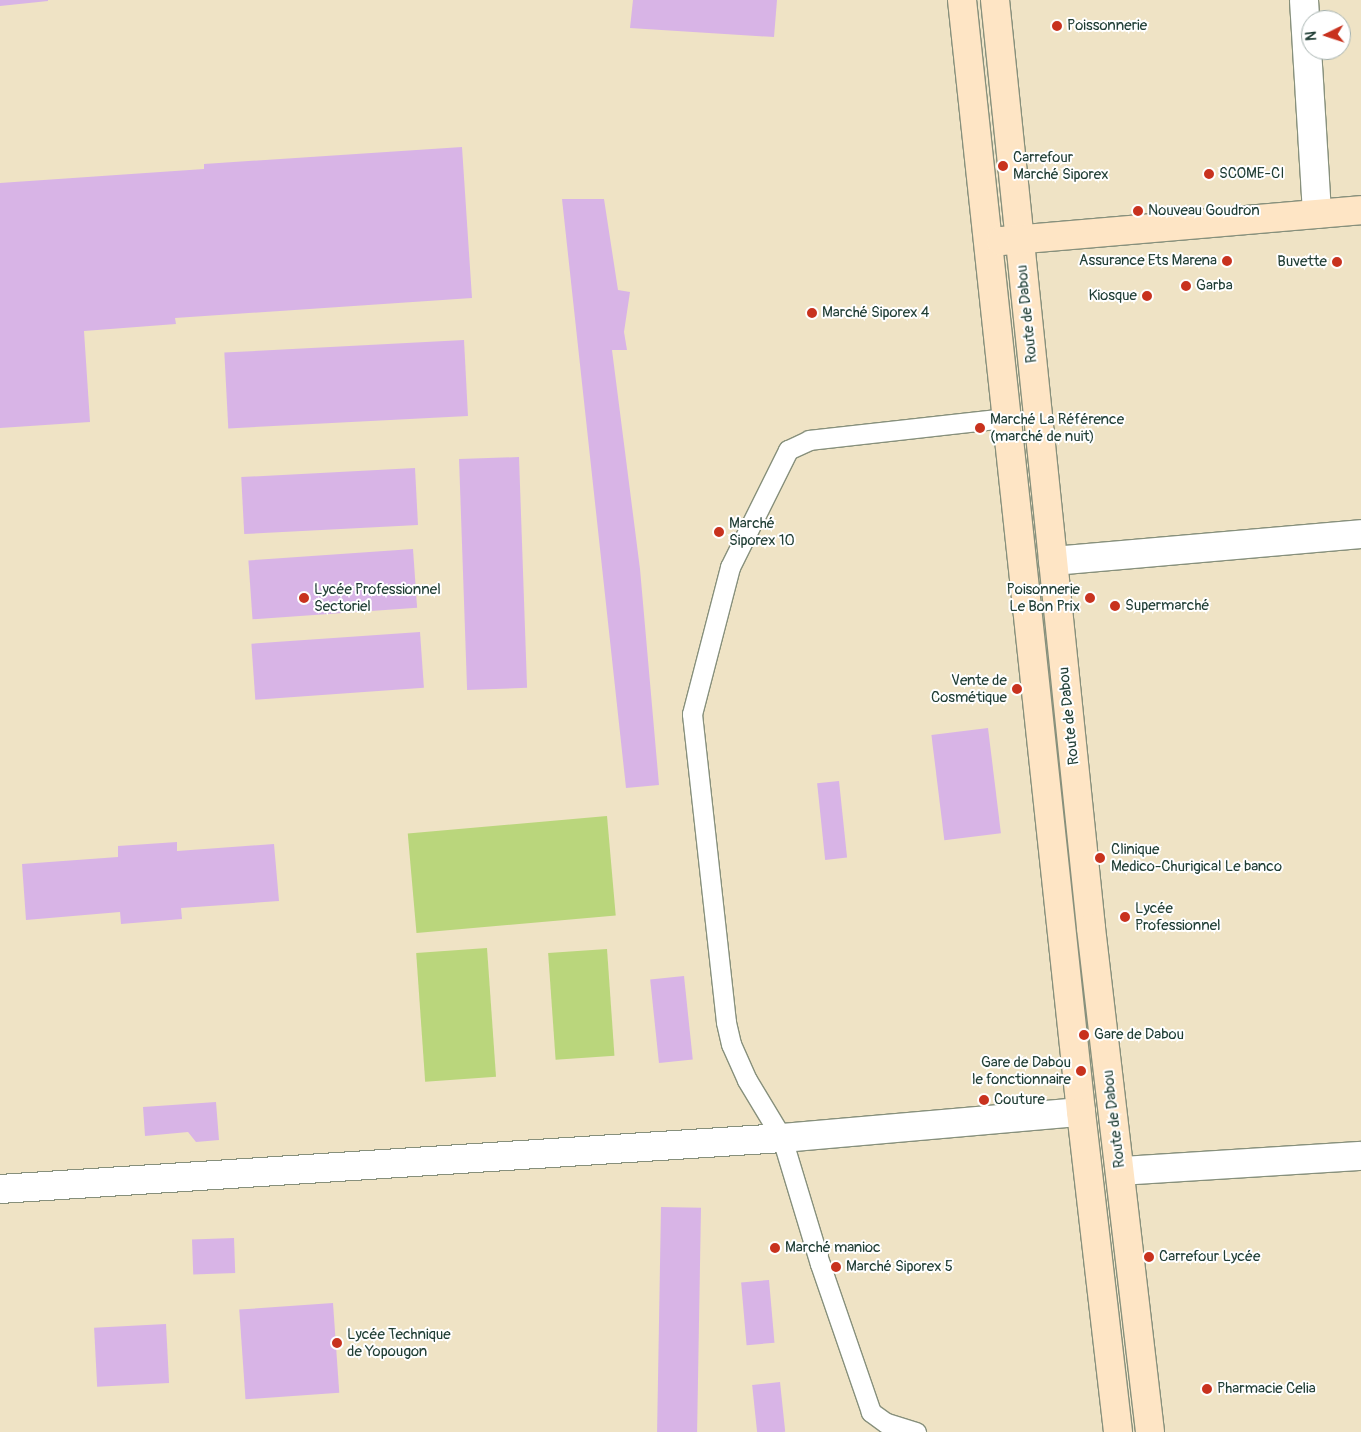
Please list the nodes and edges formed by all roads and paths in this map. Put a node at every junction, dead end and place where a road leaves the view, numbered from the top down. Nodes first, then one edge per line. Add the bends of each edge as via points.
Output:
1 (962, 0) edge
2 (995, 0) edge
3 (1304, 0) edge
4 (1361, 210) edge
5 (1317, 214) junction
6 (1019, 240) junction
7 (988, 242) junction
8 (1006, 418) junction
9 (1361, 534) edge
10 (1053, 561) junction
11 (1081, 1112) junction
12 (782, 1138) junction
13 (1361, 1156) edge
14 (1121, 1171) junction
15 (0, 1189) edge
16 (916, 1432) edge
17 (1118, 1432) edge
18 (1150, 1432) edge

1 - 7 street, Route de Dabou
2 - 6 street, Route de Dabou
3 - 5 street
4 - 5 street
5 - 6 street
6 - 7 street
6 - 10 street, Route de Dabou
7 - 8 street, Route de Dabou
8 - 11 street, Route de Dabou
8 - 12 lane via 809,440 788,450 730,567 692,714 693,732 726,1022 731,1044 747,1080
9 - 10 street
10 - 14 street, Route de Dabou via 1091,928
11 - 12 street
11 - 17 street, Route de Dabou
12 - 15 street
12 - 16 lane via 820,1264 871,1412 886,1424
13 - 14 street
14 - 18 street, Route de Dabou

